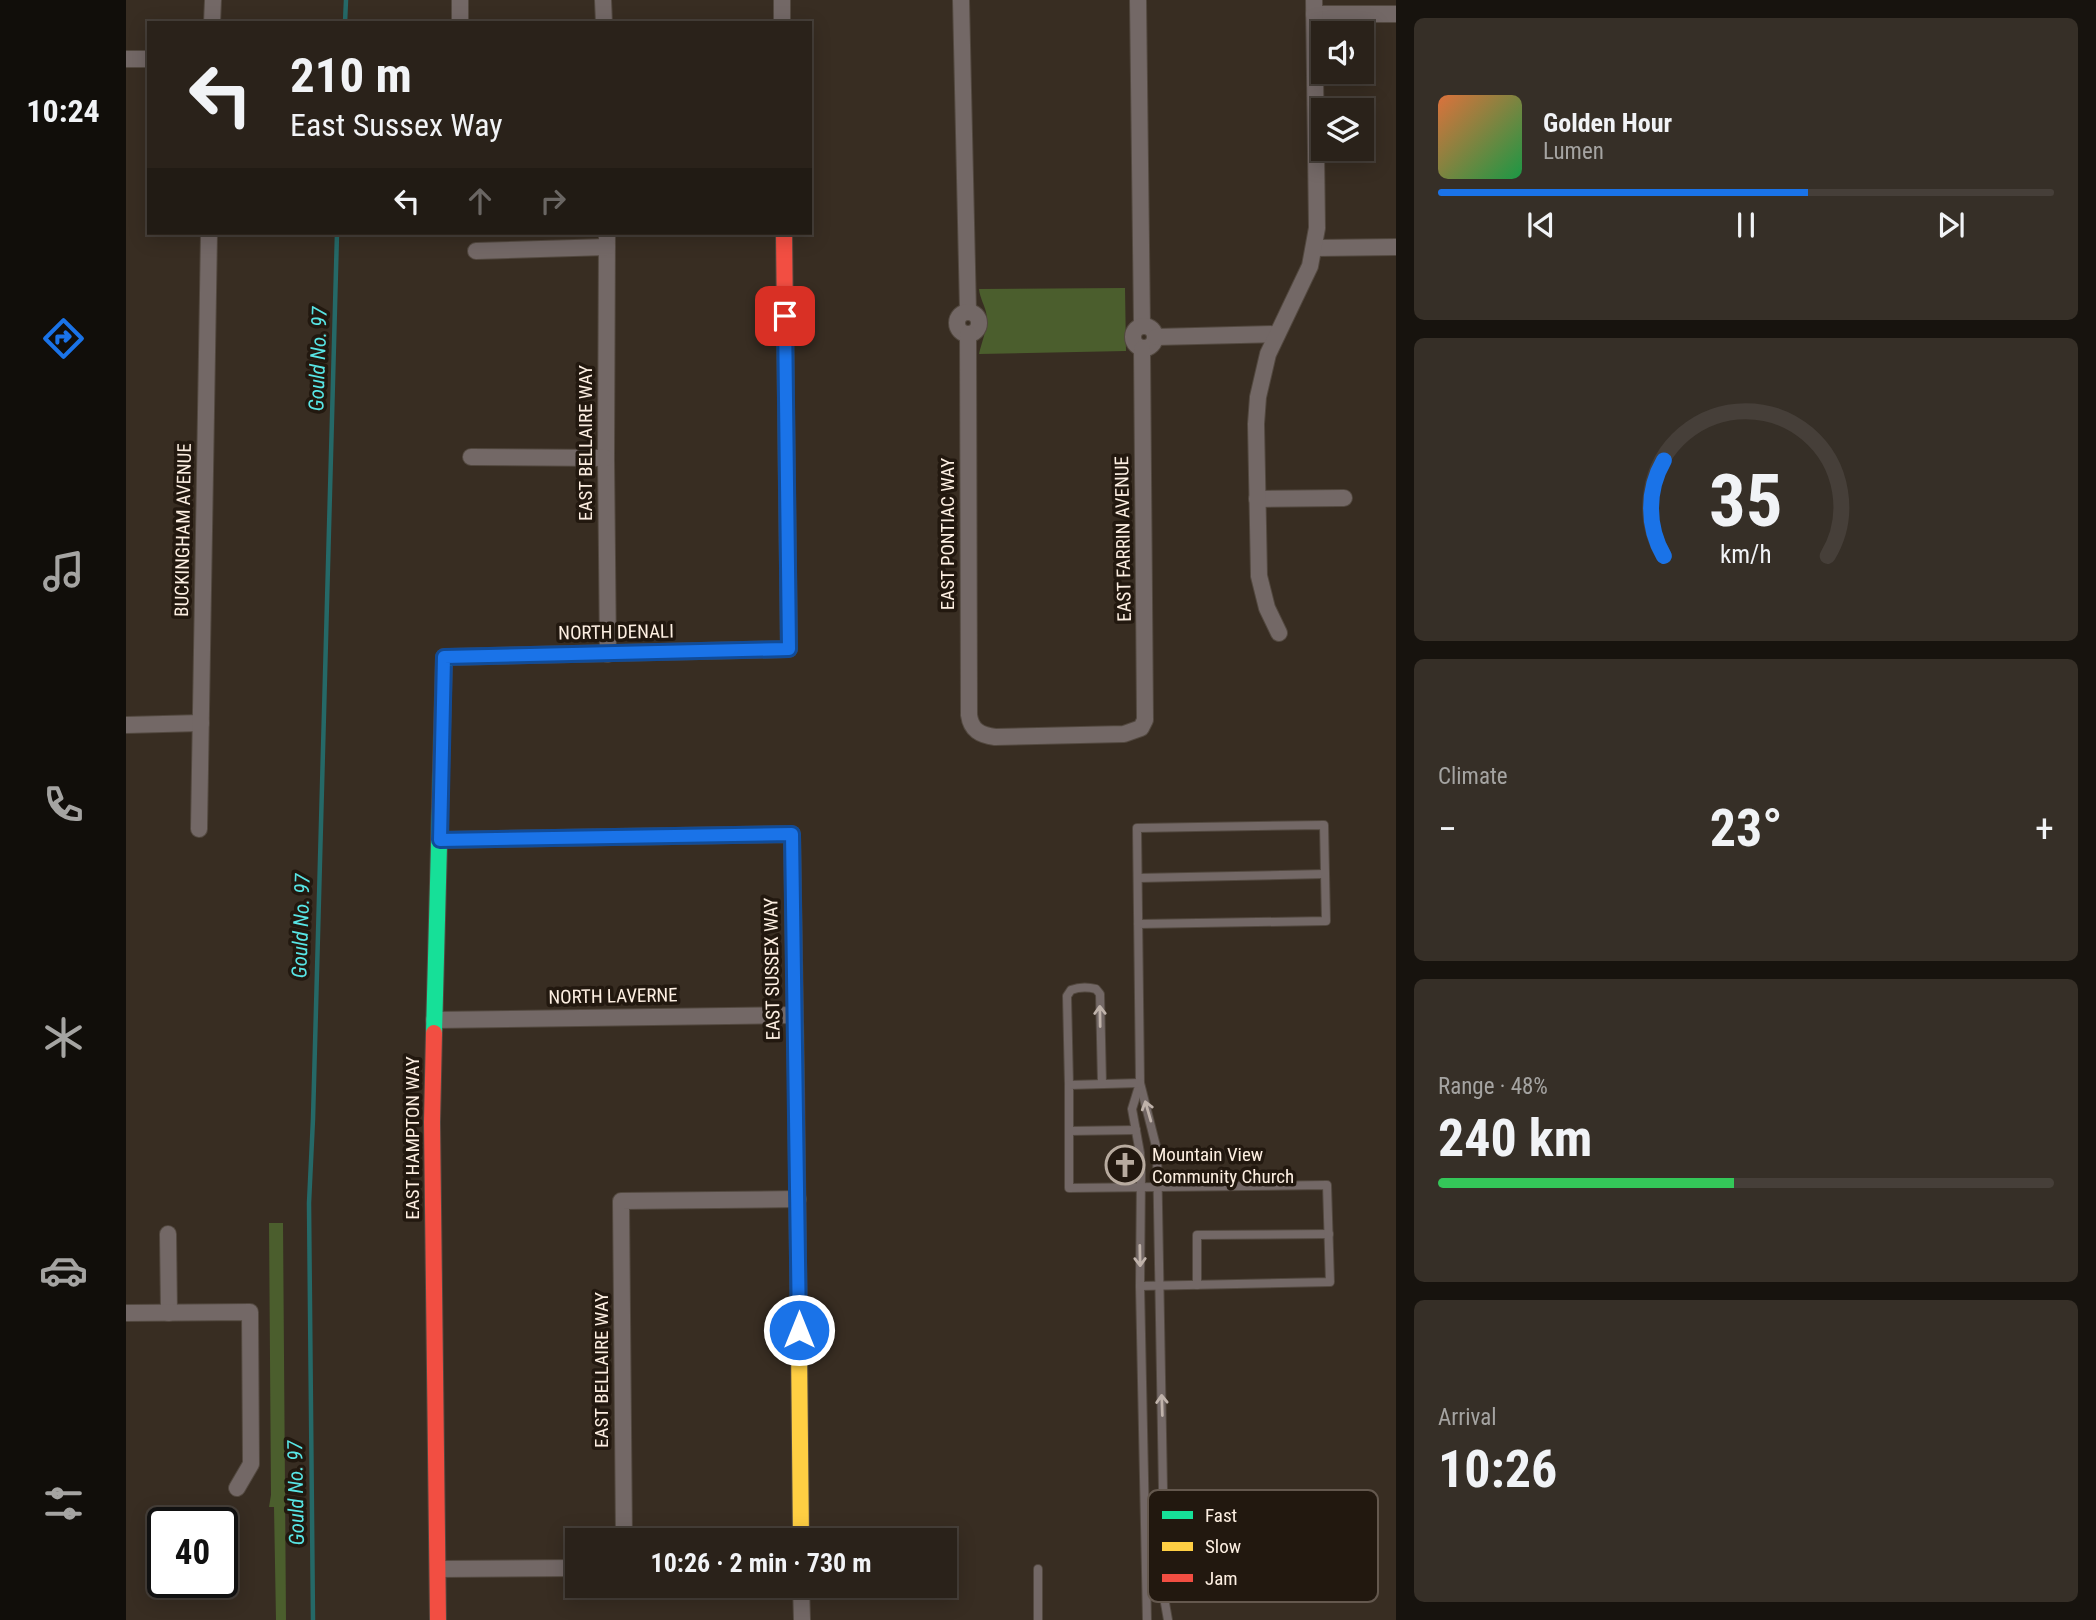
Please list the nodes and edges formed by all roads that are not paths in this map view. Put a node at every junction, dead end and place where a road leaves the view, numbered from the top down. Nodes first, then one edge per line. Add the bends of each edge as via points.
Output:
1 (213, 0) edge
2 (460, 0) edge
3 (603, 0) edge
4 (782, 0) edge
5 (961, 0) edge
6 (1138, 0) edge
7 (1314, 7) edge
8 (1396, 13) edge
9 (212, 21) edge
10 (460, 21) edge
11 (604, 21) edge
12 (782, 21) edge
13 (126, 59) edge
14 (147, 59) edge
15 (209, 235) edge
16 (784, 235) edge
17 (607, 240) edge
18 (1396, 247) edge
19 (1315, 248) junction
20 (476, 251) dead end
21 (1142, 326) junction
22 (1276, 334) junction
23 (1156, 337) junction
24 (1142, 349) junction
25 (471, 457) dead end
26 (606, 458) junction
27 (1344, 498) dead end
28 (1257, 499) junction
29 (1279, 633) dead end
30 (608, 653) junction
31 (444, 657) joint
32 (201, 723) junction
33 (126, 725) edge
34 (1141, 728) joint
35 (199, 829) dead end
36 (440, 840) junction
37 (1325, 874) junction
38 (1138, 877) junction
39 (1138, 924) junction
40 (794, 1015) junction
41 (433, 1020) junction
42 (1140, 1083) junction
43 (1102, 1084) junction
44 (1069, 1085) junction
45 (1069, 1130) junction
46 (1136, 1130) junction
47 (1140, 1188) junction
48 (1157, 1188) junction
49 (798, 1199) junction
50 (168, 1234) dead end
51 (1329, 1234) junction
52 (1198, 1285) junction
53 (1140, 1286) junction
54 (1159, 1286) junction
55 (126, 1313) edge
56 (169, 1313) junction
57 (1163, 1447) junction
58 (1144, 1448) junction
59 (237, 1488) dead end
60 (1164, 1490) edge
61 (624, 1528) edge
62 (801, 1528) edge
63 (565, 1568) edge
64 (438, 1569) junction
65 (1038, 1569) dead end
66 (801, 1598) edge
67 (1165, 1602) edge
68 (438, 1620) edge
69 (802, 1620) edge
70 (1038, 1620) edge
71 (1147, 1620) edge
72 (1168, 1620) edge

1 - 9 street
2 - 10 street
3 - 11 street
4 - 12 street
5 - 34 street, EAST PONTIAC WAY via 968,311 975,313 980,323 968,334 970,724 976,732 995,737 1124,734
6 - 21 street
7 - 8 street
7 - 19 street
13 - 14 street
15 - 32 street, BUCKINGHAM AVENUE
16 - 30 street, NORTH DENALI via 789,649
17 - 20 street
17 - 26 street, EAST BELLAIRE WAY
18 - 19 street
19 - 22 street via 1302,286
21 - 23 street
21 - 24 street via 1132,338
22 - 23 street
22 - 28 street via 1258,397
23 - 24 street via 1151,347
24 - 34 street, EAST FARRIN AVENUE via 1146,709
25 - 26 street
26 - 30 street, EAST BELLAIRE WAY
27 - 28 street
28 - 29 street via 1261,584
30 - 31 street, NORTH DENALI
31 - 36 street, EAST HAMPTON WAY
32 - 33 street
32 - 35 street, BUCKINGHAM AVENUE
36 - 40 street, EAST SUSSEX WAY via 792,834
36 - 41 street, EAST HAMPTON WAY
37 - 38 lane
37 - 38 lane via 1324,825 1164,827 1138,828
37 - 39 lane via 1326,921
38 - 39 lane
39 - 42 lane
40 - 41 street, NORTH LAVERNE
40 - 49 street, EAST SUSSEX WAY
41 - 64 street, EAST HAMPTON WAY
42 - 43 lane
42 - 46 lane via 1132,1109
48 -> 42 lane via 1157,1150
43 - 44 lane
43 -> 44 lane via 1100,994 1091,988 1071,990 1067,996
44 - 45 lane
45 - 46 lane
45 - 47 lane via 1069,1188
46 - 47 lane
47 - 48 lane
47 -> 53 lane
48 - 51 lane via 1327,1185
48 - 54 lane
49 - 61 street, EAST BELLAIRE WAY via 621,1201
49 - 62 street, EAST SUSSEX WAY
50 - 56 street
51 - 52 lane via 1330,1282
51 - 52 lane via 1197,1235
52 - 54 lane
53 - 54 lane
53 - 58 lane
57 -> 54 lane
55 - 56 street
56 - 59 street via 250,1312 251,1464
57 - 58 lane
57 - 60 lane
58 - 71 lane
63 - 64 street
64 - 68 street, EAST HAMPTON WAY
65 - 70 lane
66 - 69 street
67 - 72 lane

